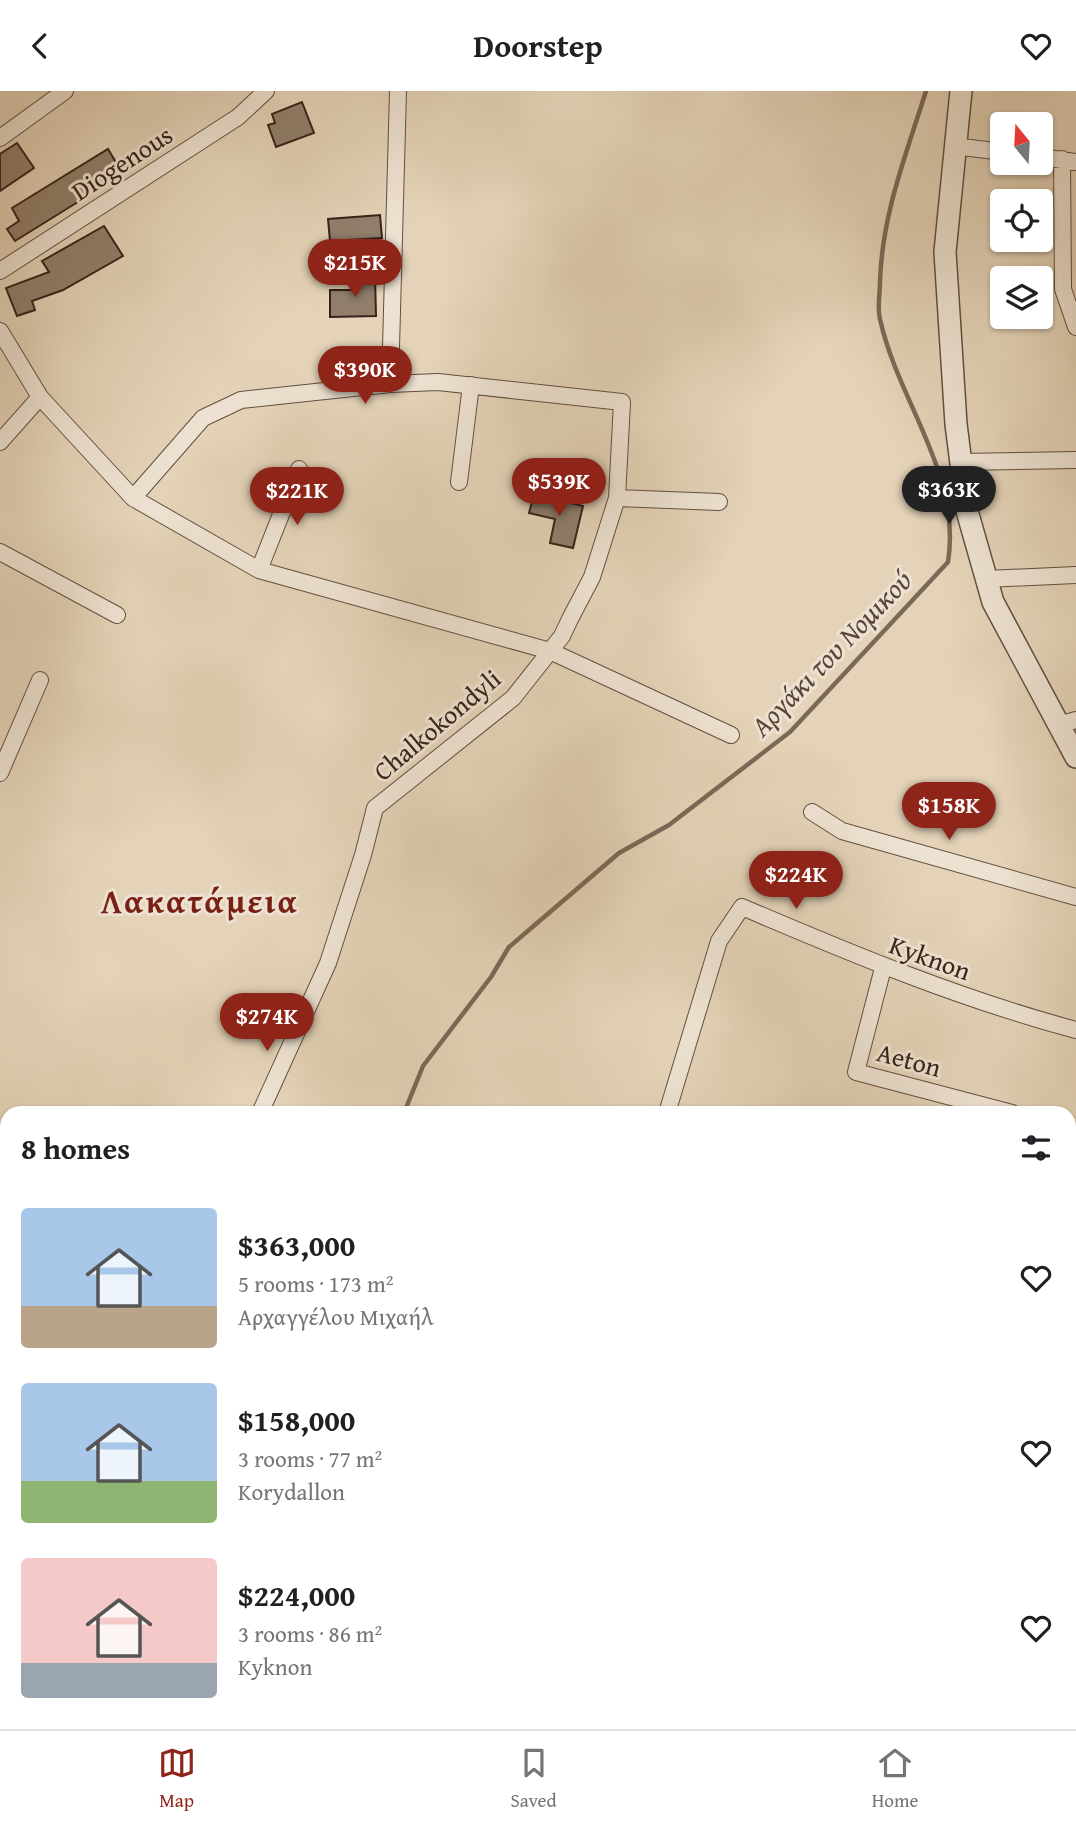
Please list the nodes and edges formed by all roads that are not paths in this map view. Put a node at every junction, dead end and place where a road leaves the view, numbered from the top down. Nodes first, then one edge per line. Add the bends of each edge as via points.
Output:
1 (65, 91) edge
2 (266, 91) edge
3 (398, 91) edge
4 (961, 91) edge
5 (0, 138) edge
6 (954, 146) junction
7 (990, 150) edge
8 (1069, 160) edge
9 (0, 271) edge
10 (1076, 327) edge
11 (0, 331) edge
12 (390, 384) junction
13 (471, 385) junction
14 (40, 397) junction
15 (0, 442) edge
16 (1076, 460) edge
17 (960, 462) junction
18 (299, 469) dead end
19 (459, 482) dead end
20 (133, 498) junction
21 (617, 498) junction
22 (719, 502) dead end
23 (0, 552) edge
24 (259, 570) junction
25 (1076, 575) edge
26 (986, 579) junction
27 (117, 615) dead end
28 (550, 651) junction
29 (40, 680) dead end
30 (1068, 723) edge
31 (731, 735) dead end
32 (1076, 757) edge
33 (0, 773) edge
34 (812, 812) dead end
35 (1076, 897) edge
36 (883, 968) junction
37 (1076, 1030) edge
38 (263, 1106) edge
39 (668, 1106) edge
40 (985, 1106) edge

1 - 5 street
2 - 9 street, Diogenous via 238,117
3 - 12 street
4 - 6 street
6 - 7 street
6 - 17 street via 945,252
8 - 10 street via 1063,289
11 - 14 street
12 - 13 street, Chalkokondyli
12 - 20 street, Chalkokondyli via 241,400 203,418
13 - 19 street
13 - 21 street, Chalkokondyli via 622,402
14 - 15 street
14 - 20 street
16 - 17 street
17 - 26 street via 967,511
18 - 24 street
20 - 24 street
21 - 22 street
21 - 28 street, Chalkokondyli via 592,577
23 - 27 street
24 - 28 street
25 - 26 street
26 - 30 street via 1005,628
28 - 31 street
28 - 38 street, Chalkokondyli via 513,698 375,808 328,963
29 - 33 street
30 - 32 street
34 - 35 street via 842,831
36 - 37 street, Kyknon
36 - 39 street, Kyknon via 742,907 719,941
36 - 40 street, Aeton via 856,1072

